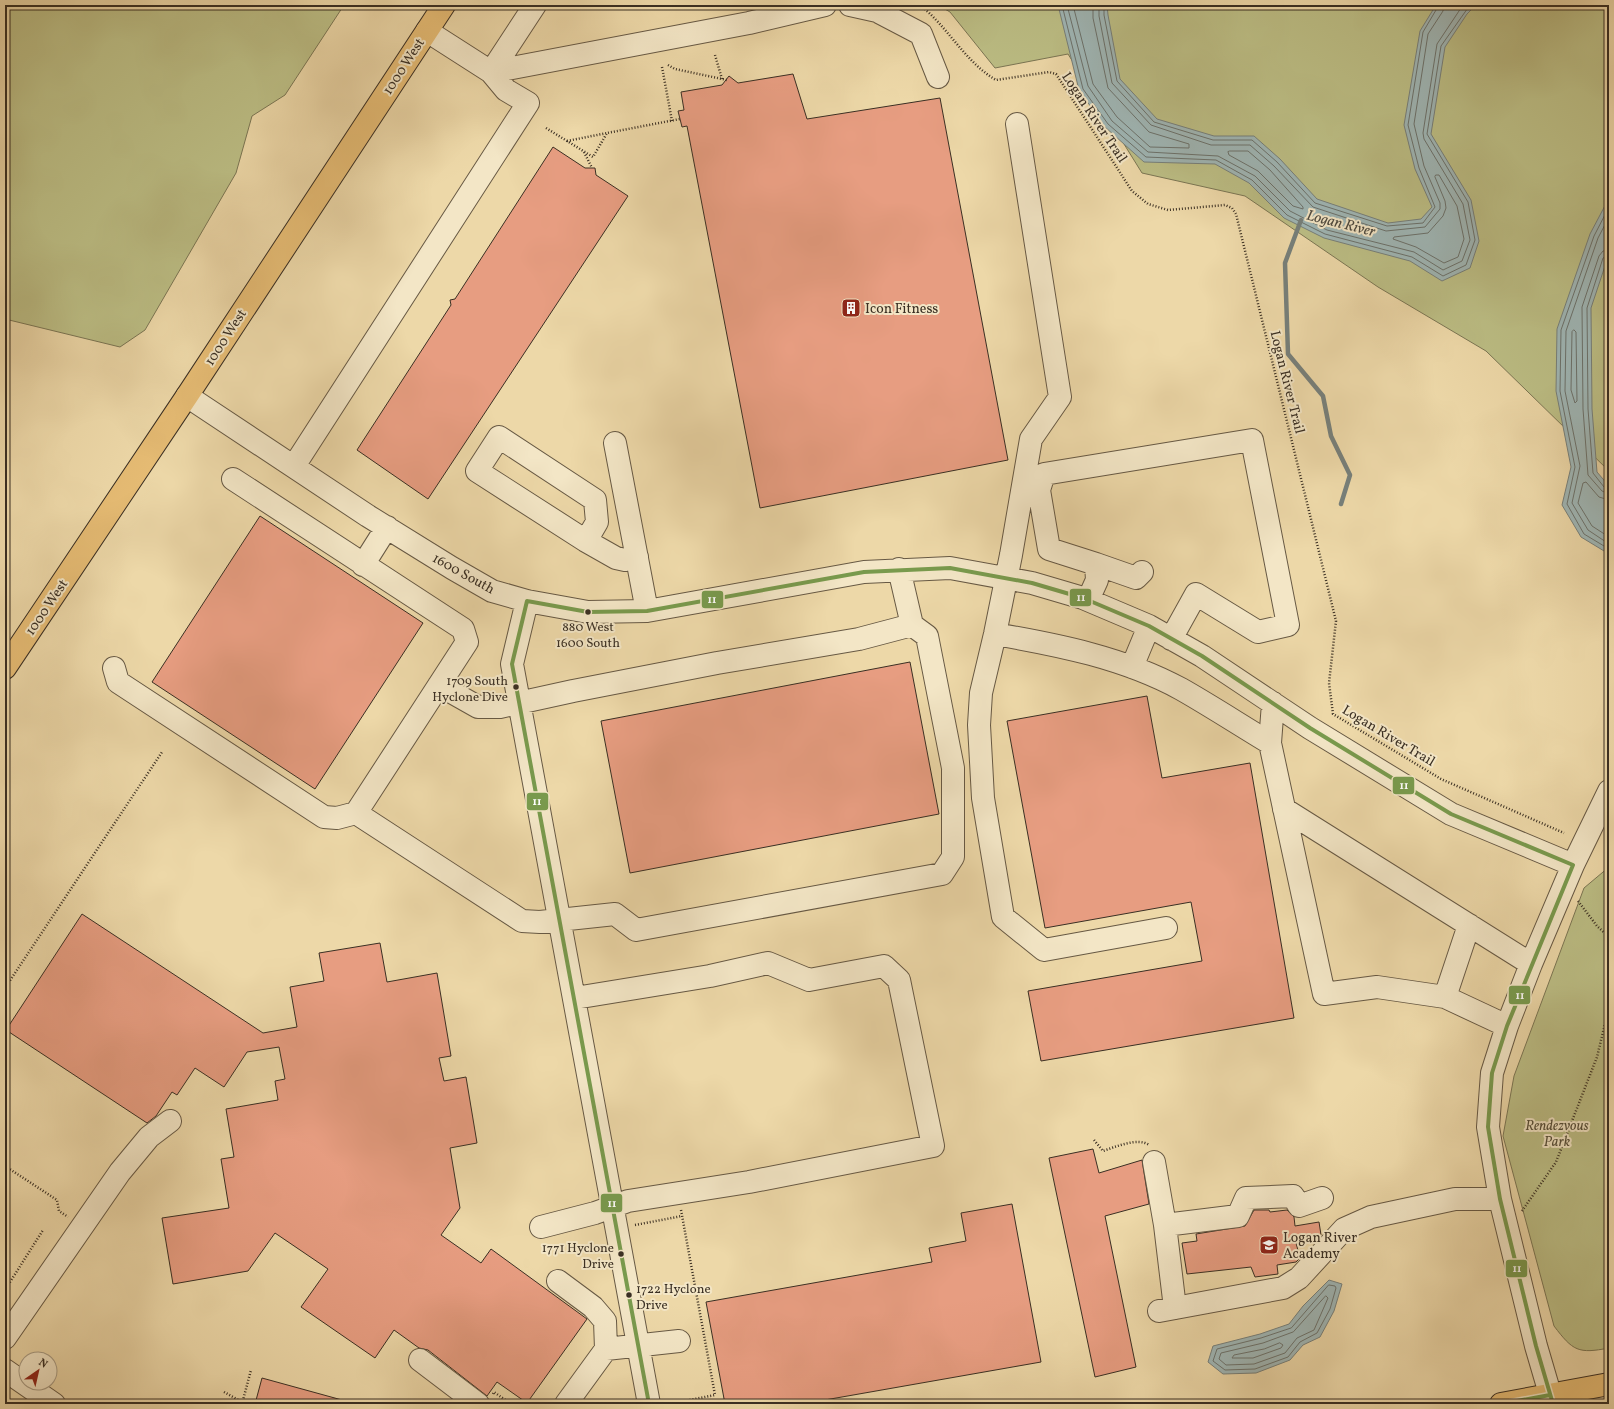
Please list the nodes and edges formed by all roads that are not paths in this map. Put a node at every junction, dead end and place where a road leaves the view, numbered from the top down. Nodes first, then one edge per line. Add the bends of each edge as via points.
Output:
1 (444, 5) edge
2 (535, 5) edge
3 (825, 5) edge
4 (850, 5) edge
5 (747, 14) edge
6 (427, 31) junction
7 (491, 72) junction
8 (938, 77) dead end
9 (1017, 124) dead end
10 (187, 396) junction
11 (615, 443) dead end
12 (294, 466) junction
13 (233, 479) dead end
14 (387, 528) junction
15 (586, 541) junction
16 (637, 557) junction
17 (1096, 564) junction
18 (363, 565) junction
19 (898, 569) junction
20 (1142, 572) dead end
21 (1006, 578) junction
22 (1088, 600) junction
23 (527, 601) junction
24 (646, 611) junction
25 (912, 626) junction
26 (1149, 626) junction
27 (995, 634) junction
28 (1170, 638) junction
29 (1132, 667) junction
30 (5, 668) edge
31 (114, 668) dead end
32 (439, 685) junction
33 (519, 702) junction
34 (1273, 703) junction
35 (1270, 743) junction
36 (1609, 790) edge
37 (1284, 809) junction
38 (356, 813) junction
39 (1569, 875) junction
40 (559, 920) junction
41 (1469, 925) junction
42 (1166, 928) dead end
43 (1531, 964) junction
44 (1445, 997) junction
45 (575, 998) junction
46 (1507, 1026) junction
47 (170, 1122) dead end
48 (1154, 1162) road end
49 (1322, 1198) dead end
50 (1500, 1199) junction
51 (613, 1206) junction
52 (1164, 1225) junction
53 (541, 1227) dead end
54 (558, 1281) dead end
55 (5, 1338) edge
56 (680, 1341) dead end
57 (638, 1346) junction
58 (606, 1349) junction
59 (420, 1360) dead end
60 (5, 1370) edge
61 (1609, 1384) edge
62 (1551, 1400) edge
63 (54, 1404) edge
64 (478, 1404) edge
65 (566, 1404) edge
66 (649, 1404) edge
67 (1501, 1404) edge

1 - 6 main road, 1000 West
2 - 7 street
3 - 5 street
4 - 8 street via 877,11 921,34
5 - 7 street
6 - 7 street
6 - 10 main road, 1000 West
7 - 12 street via 506,90 528,103
9 - 21 street via 1060,397 1030,439
10 - 12 street, 1600 South
10 - 30 main road, 1000 West
11 - 16 street
12 - 14 street, 1600 South
13 - 18 street
14 - 18 street
14 - 23 street, 1600 South via 492,591
15 - 15 street via 477,471 499,437 595,500 597,522
15 - 16 street via 616,558 625,560
16 - 24 street
17 - 20 street via 1136,578
17 - 22 street via 1097,580
17 - 28 street via 1049,549 1040,490 1044,474 1252,440 1288,626 1258,632 1196,594
18 - 32 street via 462,629 467,642
19 - 21 street, 1600 South via 950,568
19 - 24 street, 1600 South via 864,572
19 - 25 street
21 - 22 street, 1600 South
21 - 27 street
22 - 26 street, 1600 South
23 - 24 street, 1600 South via 588,612
23 - 33 street via 512,664
25 - 33 street
25 - 40 street via 927,636 953,768 953,857 942,874 636,930 615,914
26 - 28 street, 1600 South
26 - 29 street
27 - 29 street via 1064,646
27 - 42 street via 981,693 979,725 983,798 1003,917 1044,950
28 - 34 street, 1600 South
29 - 35 street via 1180,689
31 - 38 street via 118,682 324,817 337,818
32 - 33 street via 478,708 500,707
32 - 38 street
33 - 40 street
34 - 35 street
34 - 39 street, 1600 South via 1451,814
35 - 37 street
36 - 39 street
37 - 41 street
37 - 44 street via 1324,994 1377,987
38 - 40 street via 522,921
39 - 43 street
40 - 45 street
41 - 43 street
41 - 44 street
43 - 46 street
44 - 46 street
45 - 51 street
45 - 51 street via 768,964 808,980 884,966 899,980 933,1146 749,1182 628,1201
46 - 50 street via 1492,1073 1488,1127
47 - 55 street via 149,1137 120,1172
48 - 52 street
49 - 52 street via 1299,1206 1294,1196 1246,1198 1238,1216
50 - 52 street via 1455,1199 1370,1217 1344,1229 1299,1278 1283,1288 1167,1310
50 - 62 street
51 - 53 street
51 - 57 street
54 - 58 street via 593,1306 605,1321
56 - 57 street
57 - 58 street
57 - 66 street
58 - 65 street
59 - 64 street
60 - 63 street
61 - 62 main road
62 - 67 main road

